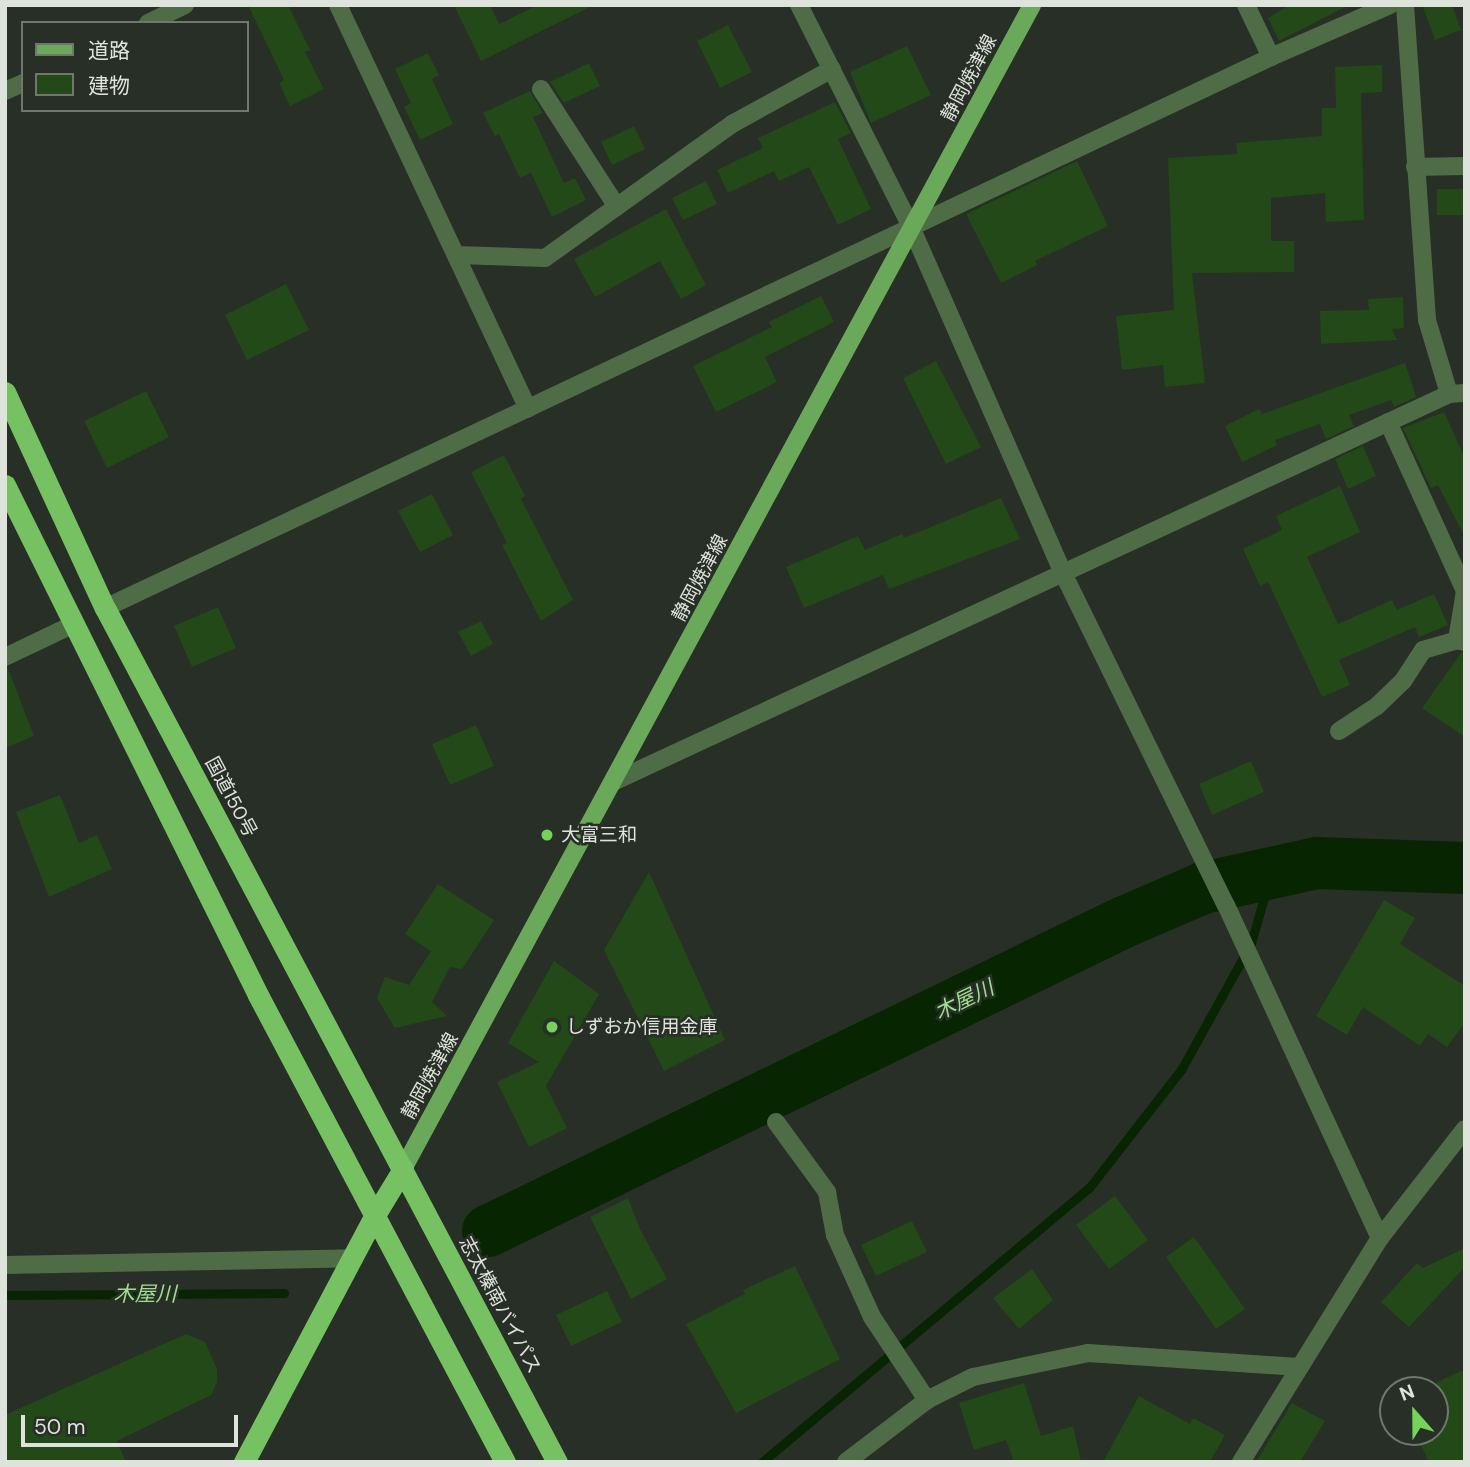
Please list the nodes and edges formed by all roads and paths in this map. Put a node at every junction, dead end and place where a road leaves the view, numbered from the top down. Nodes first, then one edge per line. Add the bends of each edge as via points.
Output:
1 (185, 5) edge
2 (338, 5) edge
3 (799, 5) edge
4 (1032, 5) edge
5 (1246, 5) edge
6 (1390, 5) edge
7 (1405, 5) edge
8 (152, 21) edge
9 (1270, 57) junction
10 (832, 69) junction
11 (21, 84) edge
12 (541, 89) dead end
13 (5, 91) edge
14 (1465, 166) edge
15 (1415, 167) junction
16 (617, 207) junction
17 (912, 229) junction
18 (456, 255) junction
19 (5, 392) edge
20 (1457, 393) edge
21 (528, 408) junction
22 (1388, 422) junction
23 (5, 485) edge
24 (1063, 573) junction
25 (105, 608) junction
26 (72, 625) junction
27 (1461, 641) edge
28 (5, 657) edge
29 (1339, 731) dead end
30 (615, 781) junction
31 (776, 1122) dead end
32 (1465, 1129) edge
33 (403, 1169) junction
34 (375, 1215) junction
35 (1380, 1238) junction
36 (354, 1258) junction
37 (5, 1265) edge
38 (1300, 1367) junction
39 (927, 1400) junction
40 (244, 1462) edge
41 (505, 1462) edge
42 (557, 1462) edge
43 (846, 1462) edge
44 (1241, 1462) edge

1 - 8 street
2 - 18 street
3 - 10 street
4 - 17 main road, 静岡焼津線
5 - 9 street
6 - 9 street
7 - 15 street
9 - 17 street
10 - 16 street via 732,124
10 - 17 street
11 - 13 street
12 - 16 street
14 - 15 street
15 - 20 street via 1427,320
16 - 18 street via 545,258
17 - 21 street
17 - 24 street
17 - 30 main road, 静岡焼津線
18 - 21 street
19 - 25 highway, 国道150号
20 - 22 street
21 - 25 street
22 - 24 street
22 - 27 street via 1465,591
23 - 26 highway
24 - 30 street
24 - 35 street via 1227,905
25 - 33 highway, 国道150号
26 - 28 street
26 - 34 highway via 258,995
27 - 29 street via 1423,650 1403,681 1377,706
30 - 33 main road, 静岡焼津線
31 - 39 street via 827,1192 835,1235 872,1317
32 - 35 street
33 - 34 highway
33 - 42 highway, 志太榛南バイパス
34 - 36 highway
34 - 41 highway
35 - 38 street
36 - 37 street
36 - 40 highway
38 - 39 street via 1088,1353 973,1377
38 - 44 street
39 - 43 street

